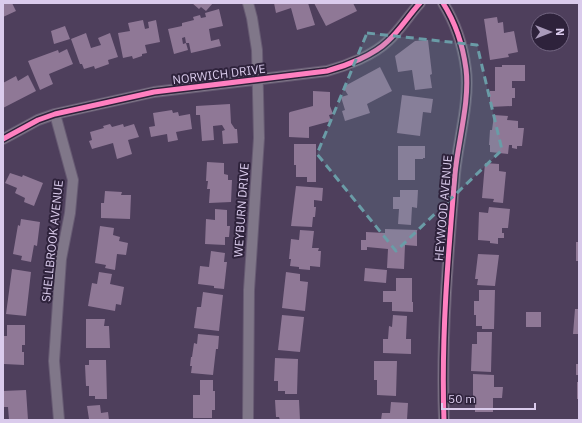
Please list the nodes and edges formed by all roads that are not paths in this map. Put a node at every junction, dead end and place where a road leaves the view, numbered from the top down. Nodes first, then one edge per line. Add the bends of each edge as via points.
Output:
1 (248, 3) edge
2 (420, 3) edge
3 (443, 3) edge
4 (258, 80) junction
5 (55, 114) junction
6 (3, 139) edge
7 (59, 420) edge
8 (248, 420) edge
9 (444, 420) edge

1 - 4 street, WEYBURN DRIVE via 257,50
2 - 4 street, NORWICH DRIVE via 387,42 366,56 327,71
3 - 9 street, HEYWOOD AVENUE via 461,43 466,69 447,275
4 - 5 street, NORWICH DRIVE via 154,92
4 - 8 street, WEYBURN DRIVE via 259,138 249,290
5 - 6 street, NORWICH DRIVE
5 - 7 street, SHELLBROOK AVENUE via 73,180 61,259 54,361

